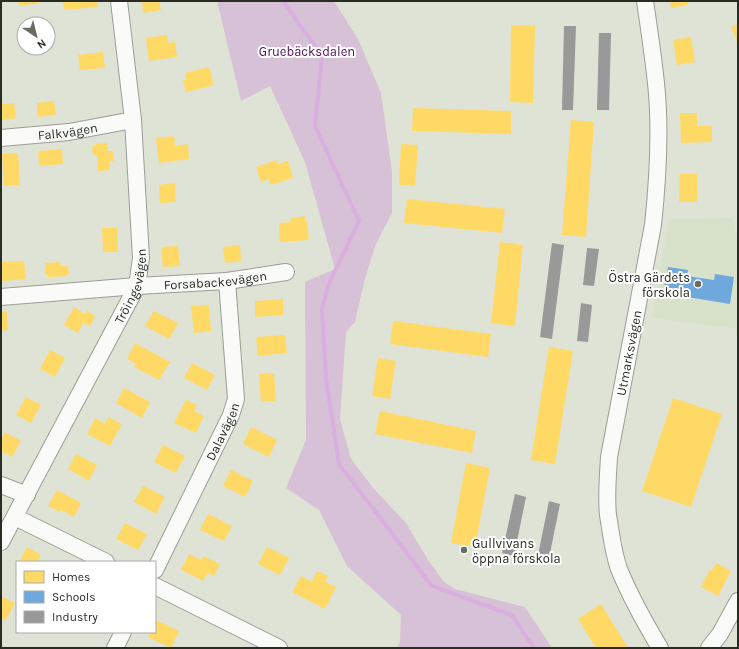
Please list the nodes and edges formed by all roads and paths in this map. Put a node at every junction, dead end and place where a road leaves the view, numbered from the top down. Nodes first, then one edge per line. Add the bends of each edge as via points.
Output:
1 (119, 1) edge
2 (645, 1) edge
3 (133, 120) junction
4 (1, 138) edge
5 (286, 272) dead end
6 (227, 281) junction
7 (137, 286) junction
8 (1, 297) edge
9 (1, 485) edge
10 (26, 494) junction
11 (15, 517) junction
12 (1, 542) edge
13 (104, 561) edge
14 (156, 568) edge
15 (156, 586) edge
16 (738, 601) edge
17 (122, 633) edge
18 (115, 648) edge
19 (279, 648) edge
20 (660, 648) edge
21 (709, 648) edge

1 - 3 street, Tröingevägen
2 - 20 street, Utmarksvägen via 656,84 657,192 609,457 607,492 608,514 619,568
3 - 4 street, Falkvägen via 68,132
3 - 7 street, Tröingevägen via 141,258
5 - 6 street, Forsabackevägen
6 - 7 street, Forsabackevägen
6 - 14 street, Dalavägen via 236,399
7 - 8 street, Forsabackevägen
7 - 10 street, Tröingevägen
9 - 10 street
10 - 11 street, Tröingevägen
11 - 12 street, Tröingevägen
11 - 13 street
15 - 19 street
16 - 21 street via 720,634
17 - 18 street

